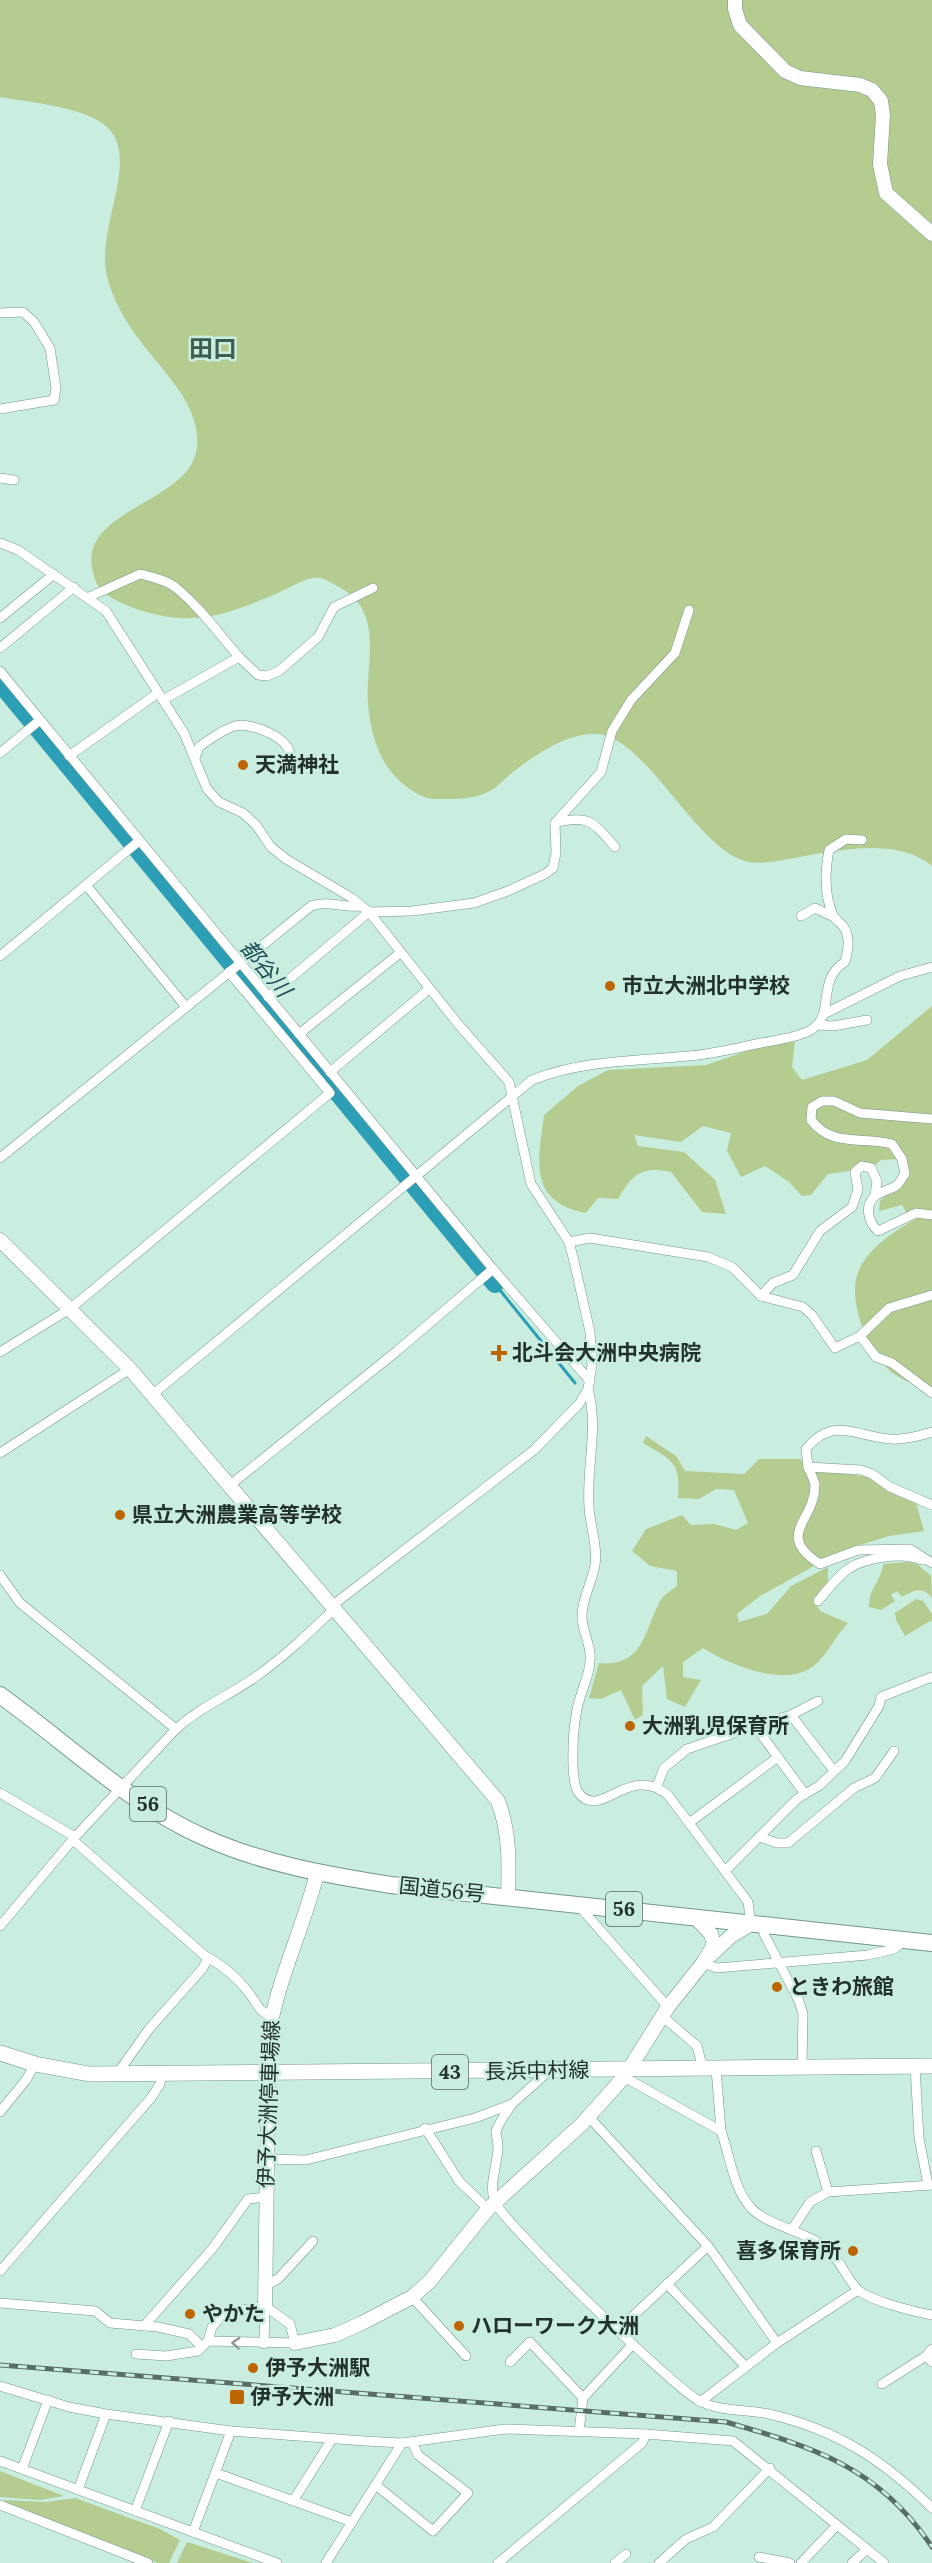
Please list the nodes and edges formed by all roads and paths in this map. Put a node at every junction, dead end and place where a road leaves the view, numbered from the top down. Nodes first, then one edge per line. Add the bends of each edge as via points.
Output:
1 (735, 0) edge
2 (932, 234) edge
3 (0, 313) edge
4 (0, 409) edge
5 (0, 478) edge
6 (14, 480) dead end
7 (0, 543) edge
8 (54, 574) junction
9 (74, 587) junction
10 (373, 588) dead end
11 (89, 597) junction
12 (689, 610) dead end
13 (0, 618) edge
14 (0, 648) edge
15 (238, 657) junction
16 (0, 671) edge
17 (160, 697) junction
18 (36, 723) junction
19 (0, 753) edge
20 (69, 756) junction
21 (195, 758) junction
22 (290, 758) dead end
23 (555, 824) junction
24 (862, 840) dead end
25 (135, 844) junction
26 (615, 847) dead end
27 (86, 885) junction
28 (360, 906) junction
29 (369, 912) junction
30 (801, 916) dead end
31 (834, 917) junction
32 (400, 953) junction
33 (0, 956) edge
34 (932, 967) edge
35 (234, 968) junction
36 (429, 989) junction
37 (268, 997) junction
38 (186, 1006) junction
39 (824, 1014) junction
40 (867, 1020) dead end
41 (817, 1025) junction
42 (299, 1034) junction
43 (330, 1072) junction
44 (335, 1089) junction
45 (512, 1096) junction
46 (932, 1119) edge
47 (0, 1158) edge
48 (411, 1179) junction
49 (875, 1195) junction
50 (932, 1215) edge
51 (0, 1240) edge
52 (568, 1242) junction
53 (488, 1273) junction
54 (932, 1295) edge
55 (761, 1296) junction
56 (71, 1308) junction
57 (860, 1336) junction
58 (0, 1352) edge
59 (130, 1369) junction
60 (589, 1385) junction
61 (932, 1394) edge
62 (152, 1395) junction
63 (932, 1432) edge
64 (0, 1453) edge
65 (808, 1467) junction
66 (229, 1486) junction
67 (932, 1505) edge
68 (932, 1564) edge
69 (0, 1575) edge
70 (818, 1600) dead end
71 (334, 1606) junction
72 (932, 1677) edge
73 (0, 1695) edge
74 (818, 1701) dead end
75 (791, 1715) junction
76 (755, 1726) junction
77 (176, 1729) junction
78 (894, 1750) dead end
79 (778, 1757) junction
80 (834, 1771) junction
81 (657, 1786) junction
82 (123, 1788) junction
83 (0, 1793) edge
84 (805, 1794) junction
85 (689, 1823) junction
86 (74, 1838) junction
87 (760, 1838) junction
88 (726, 1870) junction
89 (317, 1873) junction
90 (508, 1897) junction
91 (576, 1904) junction
92 (696, 1918) junction
93 (757, 1925) junction
94 (0, 1926) edge
95 (905, 1940) junction
96 (932, 1943) edge
97 (208, 1958) junction
98 (780, 1962) junction
99 (703, 1963) junction
100 (665, 2012) junction
101 (272, 2016) junction
102 (0, 2053) edge
103 (35, 2064) junction
104 (915, 2066) junction
105 (932, 2066) edge
106 (802, 2068) junction
107 (709, 2069) junction
108 (549, 2071) junction
109 (269, 2072) junction
110 (627, 2072) junction
111 (117, 2073) junction
112 (162, 2073) junction
113 (512, 2104) junction
114 (0, 2112) edge
115 (589, 2117) junction
116 (425, 2128) junction
117 (720, 2131) junction
118 (816, 2151) dead end
119 (266, 2159) junction
120 (930, 2185) edge
121 (828, 2192) junction
122 (266, 2197) junction
123 (491, 2206) junction
124 (793, 2229) junction
125 (313, 2241) dead end
126 (708, 2246) junction
127 (0, 2271) edge
128 (667, 2284) junction
129 (265, 2286) junction
130 (858, 2290) junction
131 (412, 2297) junction
132 (0, 2303) edge
133 (265, 2306) junction
134 (932, 2315) edge
135 (144, 2326) junction
136 (618, 2330) junction
137 (295, 2343) junction
138 (777, 2343) junction
139 (205, 2344) junction
140 (264, 2344) junction
141 (633, 2344) junction
142 (136, 2354) dead end
143 (466, 2356) dead end
144 (930, 2356) edge
145 (510, 2362) dead end
146 (745, 2366) junction
147 (882, 2384) dead end
148 (0, 2386) edge
149 (583, 2398) junction
150 (48, 2400) junction
151 (700, 2402) junction
152 (106, 2414) junction
153 (169, 2421) junction
154 (231, 2431) junction
155 (579, 2431) junction
156 (646, 2434) junction
157 (332, 2439) junction
158 (407, 2443) junction
159 (0, 2461) edge
160 (770, 2468) junction
161 (22, 2469) junction
162 (216, 2473) junction
163 (377, 2486) junction
164 (78, 2490) junction
165 (293, 2501) junction
166 (0, 2505) edge
167 (932, 2508) edge
168 (135, 2511) junction
169 (352, 2522) junction
170 (837, 2526) junction
171 (193, 2532) junction
172 (867, 2549) junction
173 (626, 2554) dead end
174 (759, 2557) dead end
175 (664, 2561) edge
176 (273, 2562) edge
177 (501, 2562) edge
178 (148, 2563) edge
179 (326, 2563) edge
180 (615, 2563) edge
181 (790, 2563) edge
182 (801, 2563) edge
183 (852, 2563) edge
184 (884, 2563) edge

1 - 2 street via 740,25 785,71 800,78 860,85 881,100 880,164 886,193
3 - 4 street via 23,312 30,316 50,348 56,388 54,400
5 - 6 street
7 - 8 street
8 - 9 street
8 - 13 street
9 - 11 street
9 - 14 street
10 - 15 street via 334,607 318,637 279,671 258,675
11 - 15 street via 140,573 158,579 174,586 193,604
11 - 17 street via 117,624
12 - 23 street via 675,652 631,700 612,731 601,772
15 - 17 street
16 - 18 street
17 - 20 street
17 - 21 street
18 - 19 street
18 - 20 street
20 - 25 street
21 - 22 street via 199,747 236,726 278,736 289,747
21 - 28 street via 207,789 219,802 243,813 286,859
23 - 26 street via 575,818 593,822
23 - 29 street via 555,860 553,868 545,874 474,903
24 - 31 street via 846,839 830,850 827,890
25 - 27 street
25 - 35 street
27 - 33 street
27 - 38 street
28 - 29 street
28 - 35 street via 310,906
29 - 32 street
29 - 37 street
30 - 31 street via 815,908
31 - 39 street via 843,926 849,945 845,962 835,968 828,980
32 - 36 street
32 - 42 street
34 - 39 street via 900,976
35 - 37 street
35 - 38 street
35 - 44 street
36 - 43 street
36 - 45 street via 508,1082
37 - 42 street
38 - 47 street
39 - 41 street
40 - 41 street
41 - 45 street via 794,1036 726,1051 555,1071 532,1080
42 - 43 street
43 - 44 street
44 - 48 street
44 - 56 street
45 - 48 street
45 - 52 street via 531,1184
46 - 49 street via 860,1113 834,1101 822,1101 812,1107 812,1120 819,1131 837,1139 892,1144 905,1173 897,1185
48 - 53 street
48 - 62 street
49 - 50 street via 868,1213 871,1225 878,1231 916,1213
49 - 55 street via 877,1181 871,1168 862,1166 855,1172 858,1190 852,1207 820,1232 793,1275 773,1282
51 - 56 street
52 - 55 street via 590,1238 708,1257 732,1267
52 - 60 street via 590,1332
53 - 60 street
53 - 66 street
54 - 57 street via 889,1308
55 - 57 street via 803,1307 835,1348
56 - 58 street
56 - 59 street
57 - 61 street via 876,1357 892,1363
59 - 62 street
59 - 64 street
60 - 71 street via 579,1404 534,1450
60 - 81 street via 593,1449 589,1505 596,1548 595,1565 583,1602 582,1617 590,1653 576,1716 573,1775 578,1791 586,1799 596,1801 631,1785
62 - 66 street
63 - 65 street via 890,1439 824,1432 806,1449
65 - 67 street via 861,1470
65 - 68 street via 815,1484 798,1530 799,1546 808,1556 820,1564 858,1550 910,1549
66 - 71 street
68 - 70 street via 909,1556 864,1563 847,1570
69 - 77 street via 20,1603
71 - 77 street via 286,1655 252,1680 193,1713
71 - 90 street via 498,1801 509,1850
72 - 80 street via 881,1697 854,1746
73 - 82 highway, 国道56号 / 56
74 - 75 street
75 - 76 street
75 - 80 street
76 - 79 street
76 - 81 street via 687,1749 664,1768
77 - 82 street
78 - 87 street via 874,1779 854,1788 788,1843
79 - 84 street
79 - 85 street
80 - 84 street
81 - 85 street
82 - 86 street
82 - 89 highway, 国道56号 / 56 via 205,1838
83 - 86 street
84 - 87 street
85 - 88 street
86 - 94 street
86 - 97 street
87 - 88 street
88 - 93 street via 748,1902
89 - 90 highway, 国道56号 / 56
89 - 101 street, 伊予大洲停車場線 via 307,1915
90 - 91 highway, 国道56号 / 56
91 - 92 highway, 国道56号 / 56
91 - 100 street
92 - 93 highway, 国道56号 / 56
92 - 99 street via 711,1934 714,1945
93 - 95 highway, 国道56号 / 56
93 - 98 street
93 - 99 street via 731,1936
95 - 96 highway, 国道56号 / 56
95 - 98 street via 894,1949 868,1955
97 - 101 street via 248,1992 263,2013
97 - 111 street
98 - 99 street via 717,1968
98 - 106 street via 803,2014
99 - 100 street
100 - 107 street via 697,2046
100 - 110 street
101 - 109 street, 伊予大洲停車場線
102 - 103 main road, 長浜中村線 / 43
103 - 111 main road, 長浜中村線 / 43 via 89,2074
103 - 114 street
104 - 105 main road, 長浜中村線 / 43
104 - 106 main road, 長浜中村線 / 43
104 - 120 street via 919,2138
106 - 107 main road, 長浜中村線 / 43
107 - 110 main road, 長浜中村線 / 43
107 - 117 street
108 - 109 main road, 長浜中村線 / 43
108 - 110 main road, 長浜中村線 / 43
108 - 113 street
109 - 112 main road, 長浜中村線 / 43
109 - 119 street, 伊予大洲停車場線
110 - 115 street
110 - 117 street
111 - 112 main road, 長浜中村線 / 43
112 - 127 street via 151,2098
113 - 116 street via 475,2118
113 - 123 street via 496,2132 498,2147
115 - 123 street
115 - 126 street
116 - 119 street via 306,2160
116 - 123 street via 459,2181
117 - 124 street via 741,2194 763,2218
118 - 121 street
119 - 122 street, 伊予大洲停車場線
120 - 121 street
121 - 124 street via 810,2202
122 - 129 street, 伊予大洲停車場線
122 - 135 street via 248,2199 212,2249
123 - 131 street via 430,2281
123 - 136 street
124 - 130 street via 827,2248
125 - 129 street via 278,2279
126 - 128 street
126 - 138 street
128 - 136 street
128 - 146 street
129 - 133 street, 伊予大洲停車場線
130 - 134 street via 910,2312
130 - 138 street
131 - 137 street via 335,2335
131 - 143 street
132 - 135 street via 95,2311 110,2324
133 - 137 street via 290,2324
133 - 139 street via 224,2313 212,2326
133 - 140 street
135 - 139 street via 189,2334
136 - 141 street
137 - 140 street
138 - 146 street
140 -> 139 street
139 - 142 street via 198,2350 166,2356
141 - 149 street
141 - 151 street
144 - 147 street
145 - 149 street via 530,2342
146 - 151 street
148 - 150 street
149 - 155 street
150 - 152 street
150 - 161 street
151 - 167 street via 806,2423 855,2445 899,2476
152 - 153 street
152 - 164 street
153 - 154 street
153 - 168 street
154 - 157 street
154 - 162 street
155 - 156 street
155 - 158 street via 505,2429
156 - 160 street via 733,2441
156 - 177 street via 642,2443
157 - 158 street
157 - 165 street
158 - 163 street
158 - 163 street via 468,2493 433,2531
159 - 161 street
160 - 170 street
160 - 175 street via 713,2527 694,2534
161 - 164 street
162 - 165 street
162 - 171 street
163 - 169 street
164 - 168 street
165 - 169 street
166 - 178 street
168 - 171 street
169 - 179 street
170 - 172 street
170 - 182 street
171 - 176 street
172 - 183 street
172 - 184 street
173 - 180 street
174 - 181 street

